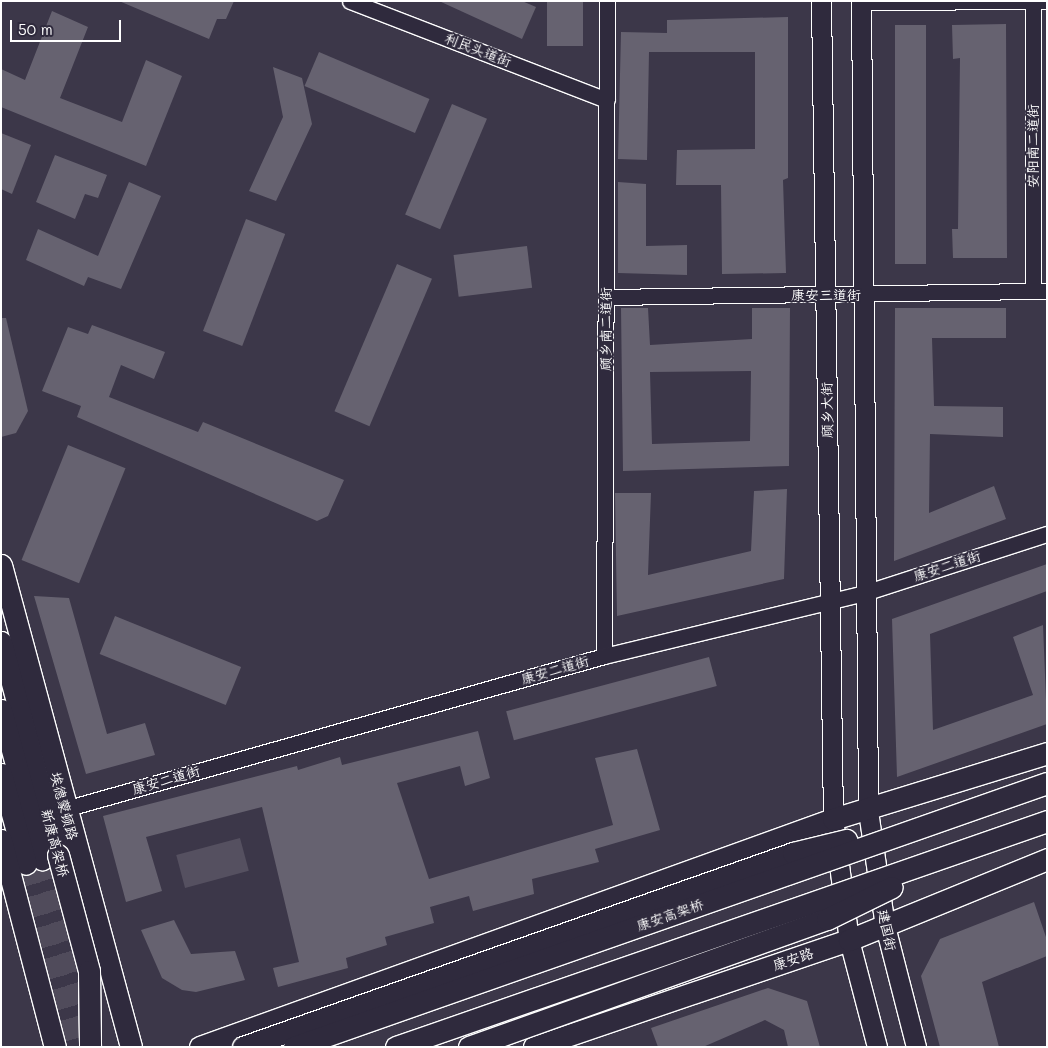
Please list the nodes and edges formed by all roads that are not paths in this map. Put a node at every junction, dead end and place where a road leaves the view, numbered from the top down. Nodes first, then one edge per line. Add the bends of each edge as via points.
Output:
1 (350, 1) edge
2 (607, 1) edge
3 (821, 1) edge
4 (1033, 1) edge
5 (1047, 1) edge
6 (861, 2) edge
7 (607, 100) junction
8 (1040, 291) edge
9 (826, 295) junction
10 (863, 295) junction
11 (606, 297) junction
12 (1047, 534) edge
13 (1, 565) edge
14 (864, 593) junction
15 (830, 602) junction
16 (1, 642) edge
17 (604, 656) junction
18 (1, 710) edge
19 (1047, 753) edge
20 (1, 774) edge
21 (1047, 783) edge
22 (65, 808) junction
23 (868, 811) junction
24 (965, 811) junction
25 (834, 819) junction
26 (1047, 820) edge
27 (1, 840) edge
28 (972, 848) junction
29 (1047, 859) edge
30 (885, 926) junction
31 (849, 940) junction
32 (55, 1047) edge
33 (90, 1047) edge
34 (131, 1047) edge
35 (200, 1047) edge
36 (243, 1047) edge
37 (294, 1047) edge
38 (396, 1047) edge
39 (469, 1047) edge
40 (534, 1047) edge
41 (877, 1047) edge
42 (916, 1047) edge

1 - 7 street, 利民头道街
2 - 7 street, 顾乡南二道街
3 - 9 main road, 顾乡大街
4 - 5 street
4 - 6 street
4 - 8 street, 安阳南二道街
6 - 10 main road
7 - 11 street, 顾乡南二道街
8 - 10 street, 康安三道街
9 - 10 street, 康安三道街
9 - 11 street, 康安三道街
9 - 15 main road, 顾乡大街
10 - 14 main road
11 - 17 street, 顾乡南二道街
12 - 14 street, 康安二道街
13 - 22 highway, 埃德蒙顿路
14 - 15 street, 康安二道街
14 - 23 main road
15 - 17 street, 康安二道街
15 - 25 main road, 顾乡大街
16 - 33 highway, 新康高架桥, bridge via 89,971
17 - 22 street, 康安二道街
18 - 20 highway via 34,862
19 - 23 highway
21 - 24 highway, 康安高架桥, bridge
22 - 34 highway, 埃德蒙顿路
23 - 25 highway
23 - 30 main road, 建国街
24 - 36 highway, bridge via 792,853
24 - 37 highway, 康安高架桥, bridge
25 - 31 main road
25 - 35 highway
26 - 28 highway, bridge
27 - 32 highway
28 - 38 highway, bridge
28 - 39 highway, bridge via 827,919
29 - 30 highway, 康安路
30 - 31 highway, 康安路
30 - 42 main road, 建国街
31 - 40 highway, 康安路
31 - 41 main road

